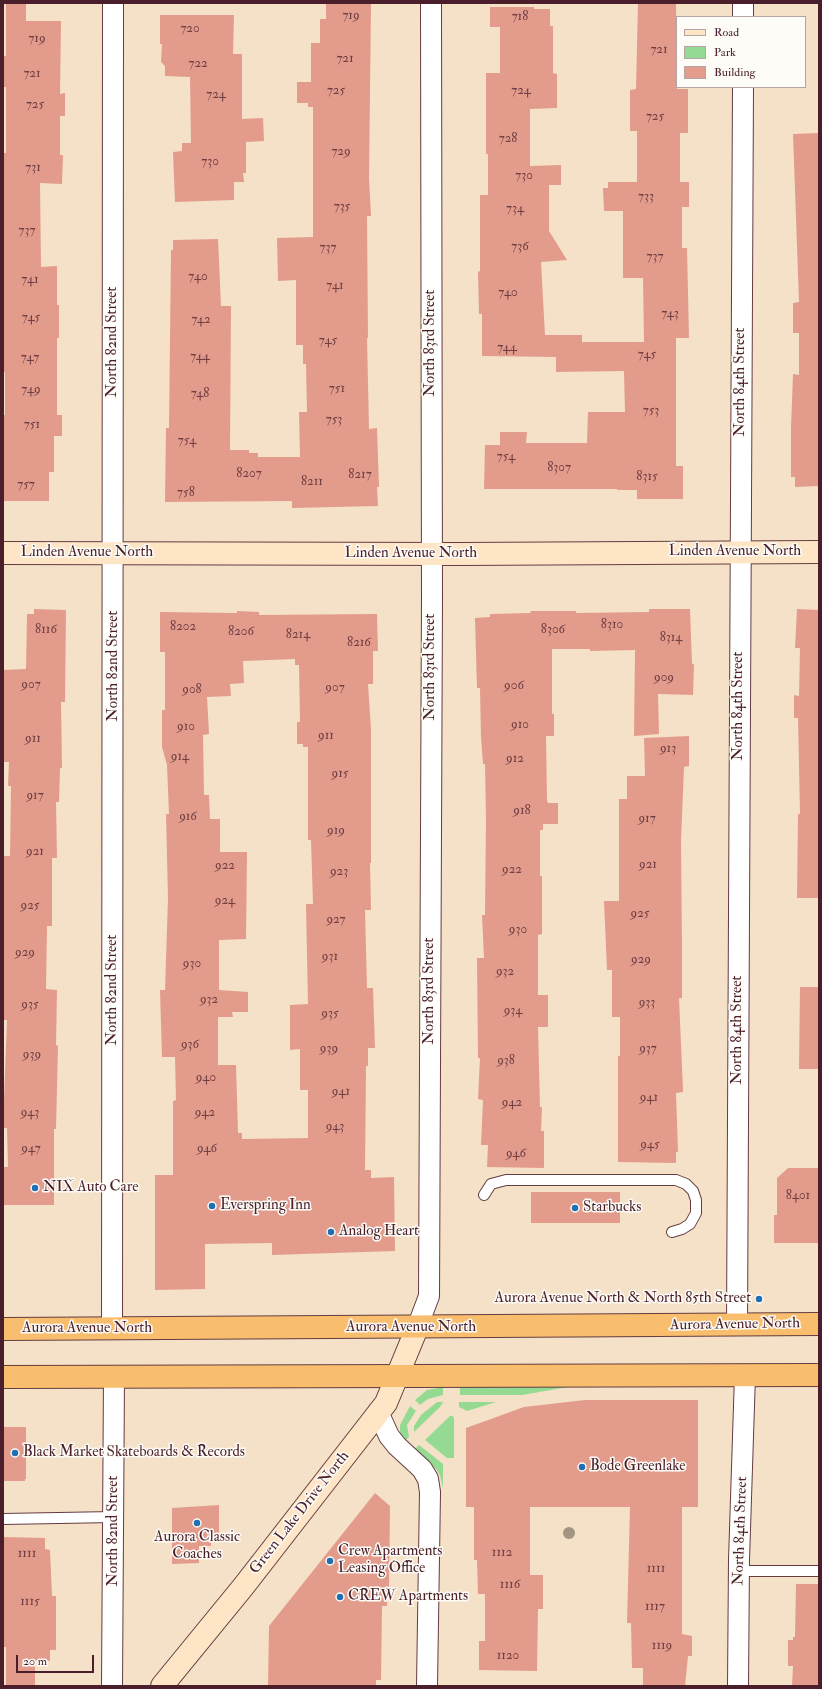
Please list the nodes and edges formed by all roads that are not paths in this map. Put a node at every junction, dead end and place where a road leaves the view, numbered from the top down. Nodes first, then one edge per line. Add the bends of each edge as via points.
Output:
1 (113, 3) edge
2 (431, 3) edge
3 (743, 3) edge
4 (743, 16) edge
5 (743, 88) edge
6 (740, 552) junction
7 (819, 552) edge
8 (3, 553) edge
9 (114, 553) junction
10 (432, 554) junction
11 (484, 1196) dead end
12 (672, 1232) dead end
13 (819, 1324) edge
14 (737, 1325) junction
15 (417, 1328) junction
16 (3, 1329) edge
17 (112, 1329) junction
18 (397, 1375) junction
19 (745, 1375) junction
20 (819, 1375) edge
21 (114, 1376) junction
22 (3, 1377) edge
23 (378, 1412) junction
24 (114, 1517) junction
25 (3, 1519) edge
26 (739, 1571) junction
27 (819, 1571) edge
28 (112, 1686) edge
29 (162, 1686) edge
30 (427, 1686) edge
31 (738, 1686) edge

1 - 9 street, North 82nd Street
2 - 10 street, North 83rd Street
3 - 4 street
5 - 6 street, North 84th Street
6 - 7 street, Linden Avenue North
6 - 10 street, Linden Avenue North
6 - 14 street, North 84th Street
8 - 9 street, Linden Avenue North
9 - 10 street, Linden Avenue North
9 - 17 street, North 82nd Street
10 - 15 street, North 83rd Street via 429,1296
11 - 12 lane via 491,1184 506,1180 676,1180 686,1184 692,1191 696,1200 696,1213 690,1224
13 - 14 highway, Aurora Avenue North
14 - 15 highway, Aurora Avenue North
15 - 17 highway, Aurora Avenue North
15 - 18 street, Green Lake Drive North
16 - 17 highway, Aurora Avenue North
18 - 19 highway
18 - 21 highway
18 - 23 street, Green Lake Drive North via 386,1403
19 - 20 highway
19 - 26 street, North 84th Street
21 - 22 highway
21 - 24 street, North 82nd Street
23 - 29 street, Green Lake Drive North via 243,1587
23 - 30 street via 389,1436 422,1469 428,1479 430,1492
24 - 25 lane
24 - 28 street, North 82nd Street
26 - 27 lane
26 - 31 street, North 84th Street

